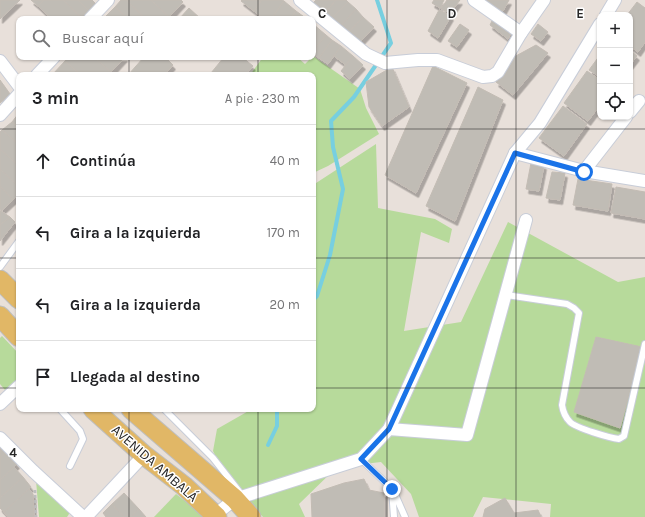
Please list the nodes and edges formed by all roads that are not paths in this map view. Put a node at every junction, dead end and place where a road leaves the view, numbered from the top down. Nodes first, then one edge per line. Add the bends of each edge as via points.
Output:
1 (108, 0) edge
2 (300, 0) edge
3 (474, 0) edge
4 (544, 0) edge
5 (615, 0) edge
6 (608, 12) edge
7 (93, 16) edge
8 (597, 29) edge
9 (521, 33) junction
10 (51, 60) edge
11 (0, 61) edge
12 (40, 72) edge
13 (16, 82) edge
14 (16, 97) edge
15 (639, 101) dead end
16 (633, 108) edge
17 (0, 115) edge
18 (624, 120) edge
19 (515, 153) junction
20 (584, 172) junction
21 (645, 181) edge
22 (526, 220) dead end
23 (16, 245) edge
24 (0, 267) edge
25 (0, 280) edge
26 (506, 295) junction
27 (16, 296) edge
28 (0, 316) edge
29 (16, 334) edge
30 (645, 344) edge
31 (16, 389) edge
32 (0, 404) edge
33 (63, 412) edge
34 (97, 412) edge
35 (135, 412) edge
36 (167, 412) edge
37 (389, 429) junction
38 (0, 438) edge
39 (144, 455) junction
40 (361, 459) junction
41 (70, 466) dead end
42 (392, 489) junction
43 (239, 498) junction
44 (216, 516) edge
45 (83, 517) edge
46 (86, 517) edge
47 (250, 517) edge
48 (394, 517) edge
49 (405, 517) edge

1 - 7 street
2 - 9 street via 366,54 385,63 437,60 483,77 492,76 498,72
3 - 9 street
4 - 9 street
5 - 6 street
8 - 19 street via 540,123
10 - 12 street
11 - 13 street
14 - 17 street
15 - 16 street
18 - 20 street
19 - 20 street
19 - 37 street
20 - 21 street
22 - 26 street
23 - 24 lane
25 - 27 main road
26 - 30 lane via 567,304 579,313 562,405 564,415 571,423 611,438 619,439 624,436
26 - 37 street via 467,435
28 - 29 main road
31 - 32 street
33 - 41 lane via 80,431 82,439
34 - 39 main road, AVENIDA AMBALÁ
35 - 43 main road, AVENIDA AMBALÁ
36 - 43 lane via 213,458
37 - 40 street
38 - 45 street
39 - 44 main road, AVENIDA AMBALÁ via 184,486
39 - 46 street
40 - 42 lane
40 - 43 street
42 - 48 lane
42 - 49 lane
43 - 44 street
43 - 47 main road, AVENIDA AMBALÁ

